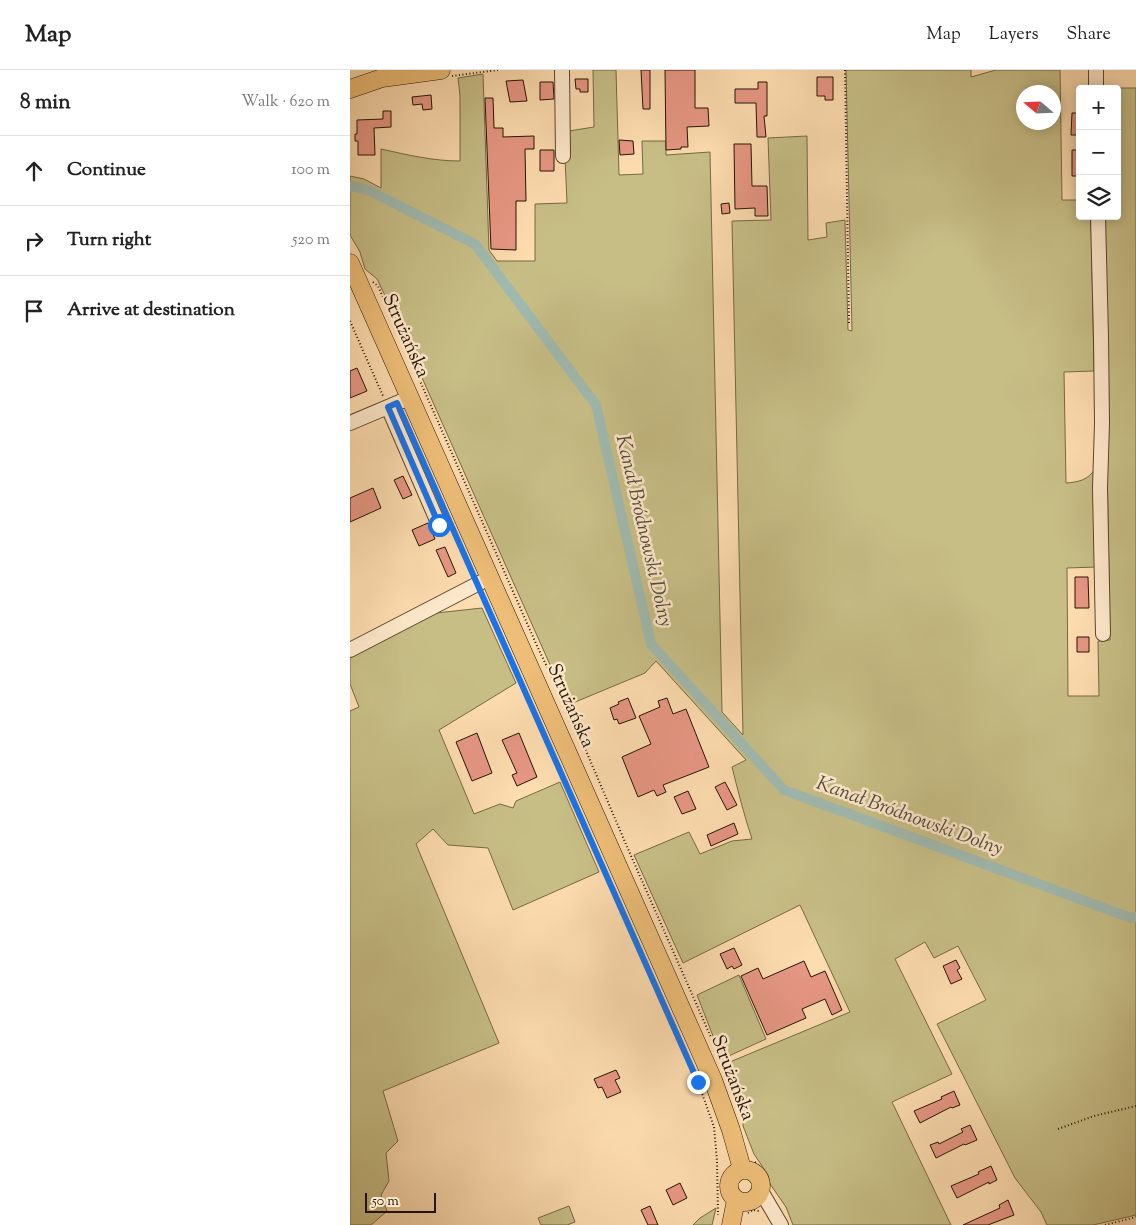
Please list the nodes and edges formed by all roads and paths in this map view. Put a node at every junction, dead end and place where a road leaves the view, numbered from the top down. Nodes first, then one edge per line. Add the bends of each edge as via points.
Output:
1 (498, 70) edge
2 (562, 70) edge
3 (845, 70) edge
4 (1096, 70) edge
5 (446, 73) edge
6 (1096, 85) edge
7 (350, 88) edge
8 (563, 156) dead end
9 (1098, 220) edge
10 (350, 263) edge
11 (371, 280) dead end
12 (350, 322) edge
13 (849, 323) dead end
14 (409, 398) junction
15 (388, 407) junction
16 (350, 423) edge
17 (439, 525) dead end
18 (489, 578) junction
19 (1103, 634) dead end
20 (350, 650) edge
21 (630, 929) dead end
22 (1136, 1106) edge
23 (740, 1120) dead end
24 (1058, 1129) dead end
25 (748, 1166) junction
26 (764, 1188) junction
27 (736, 1200) junction
28 (761, 1212) dead end
29 (746, 1215) dead end
30 (1136, 1217) edge
31 (725, 1223) edge
32 (781, 1225) edge
33 (1105, 1225) edge

1 - 5 path
2 - 8 street
3 - 13 path
4 - 6 street
5 - 7 main road via 382,78
9 - 19 street
10 - 14 main road, Strużańska
11 - 23 path via 378,286 575,725 740,1103
12 - 15 path
14 - 15 street
14 - 18 main road, Strużańska
15 - 16 street
15 - 17 street
18 - 20 street
18 - 25 main road, Strużańska via 713,1080
21 - 31 path via 698,1082 714,1127
22 - 24 path
25 - 26 main road via 757,1174
25 - 26 path via 764,1175
25 - 27 main road via 734,1173 729,1182 728,1188
26 - 27 main road via 753,1200
26 - 32 street
27 - 31 main road
28 - 29 path via 753,1210
30 - 33 path

